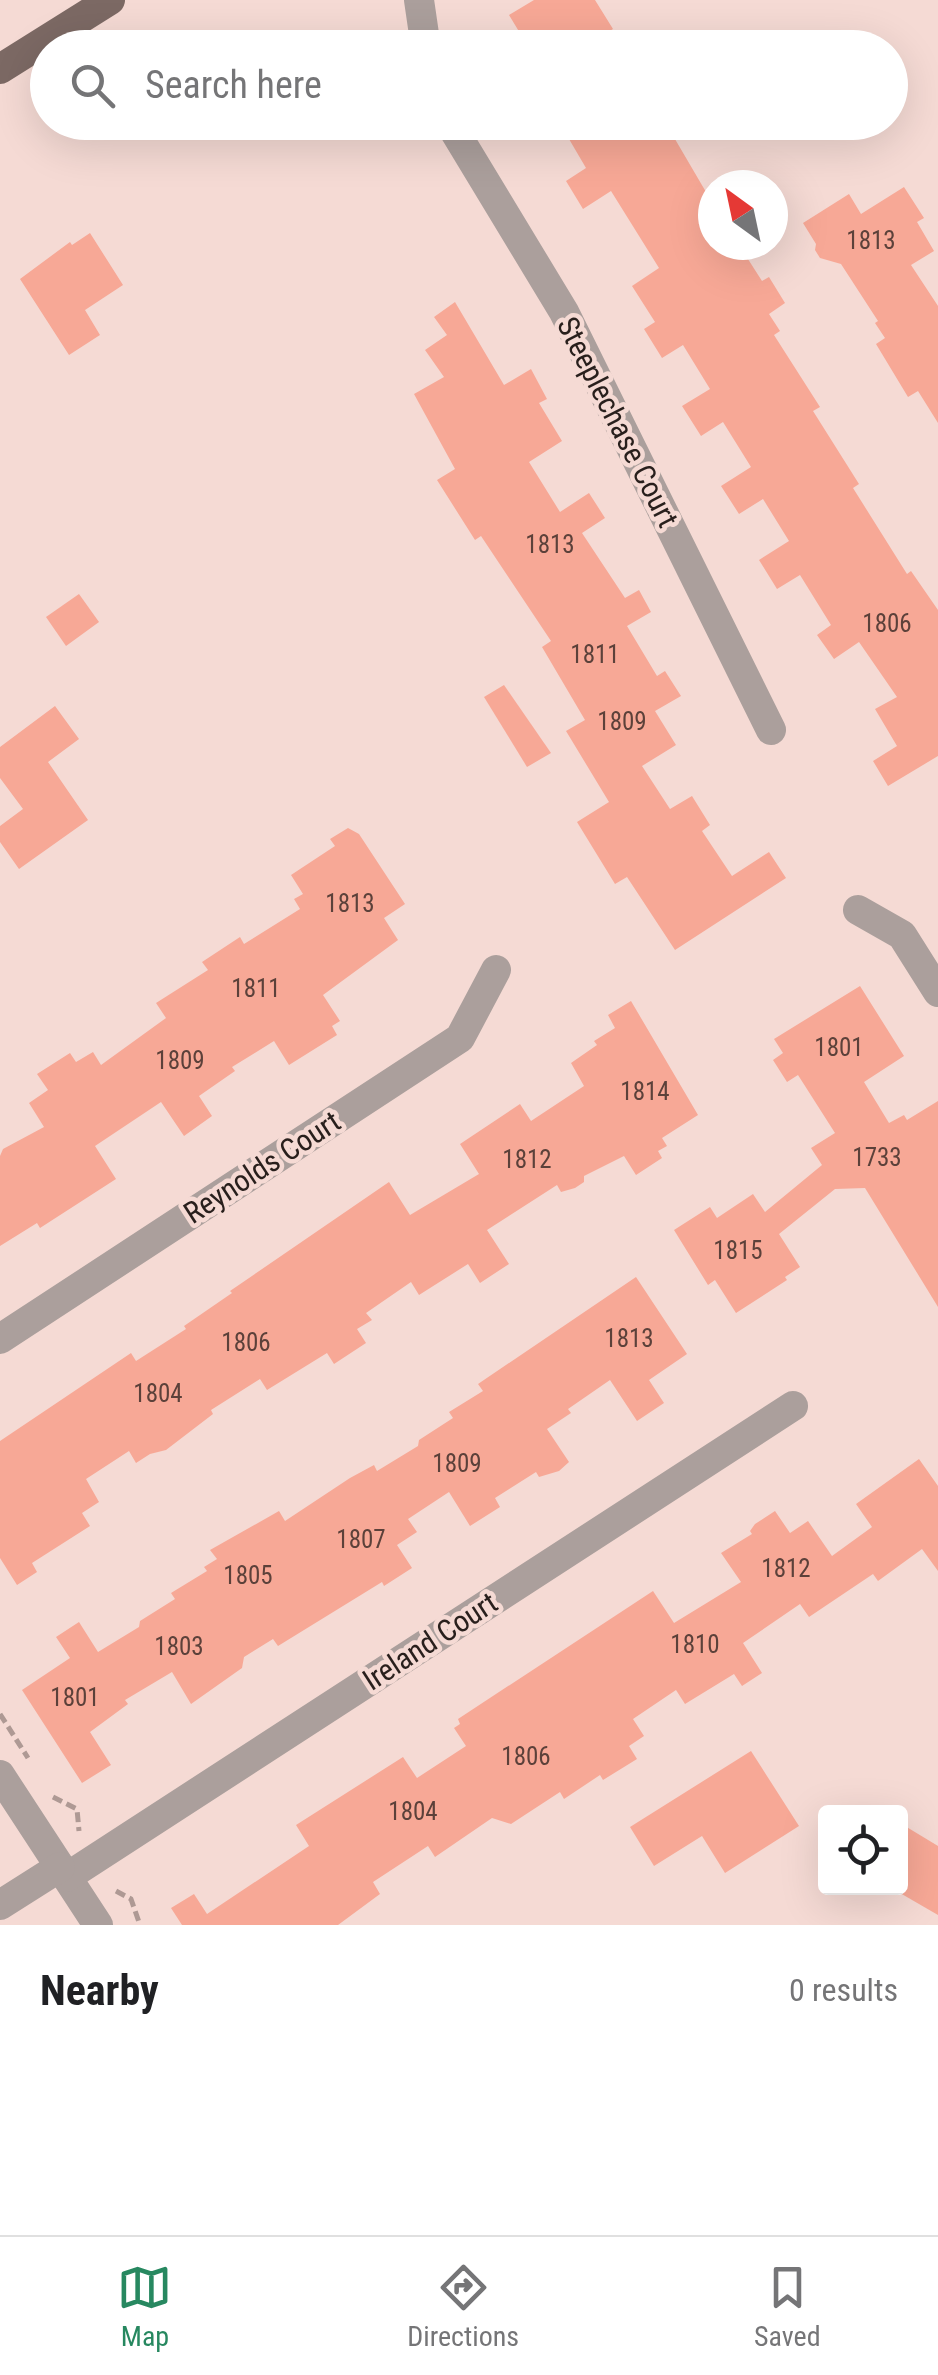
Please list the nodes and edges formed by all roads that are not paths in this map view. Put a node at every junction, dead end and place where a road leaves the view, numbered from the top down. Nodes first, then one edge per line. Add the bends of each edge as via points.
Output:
1 (110, 0) edge
2 (419, 0) edge
3 (62, 30) edge
4 (423, 30) edge
5 (30, 50) edge
6 (0, 69) edge
7 (460, 140) edge
8 (771, 730) dead end
9 (858, 910) dead end
10 (496, 970) dead end
11 (938, 992) edge
12 (0, 1339) edge
13 (794, 1406) dead end
14 (0, 1775) edge
15 (63, 1872) junction
16 (0, 1905) edge
17 (98, 1925) edge

1 - 3 main road
2 - 4 street
5 - 6 main road
7 - 8 street, Steeplechase Court via 564,312
9 - 11 street via 902,936
10 - 12 street, Reynolds Court via 460,1038
13 - 15 street, Ireland Court
14 - 15 street
15 - 16 street, Ireland Court
15 - 17 street

